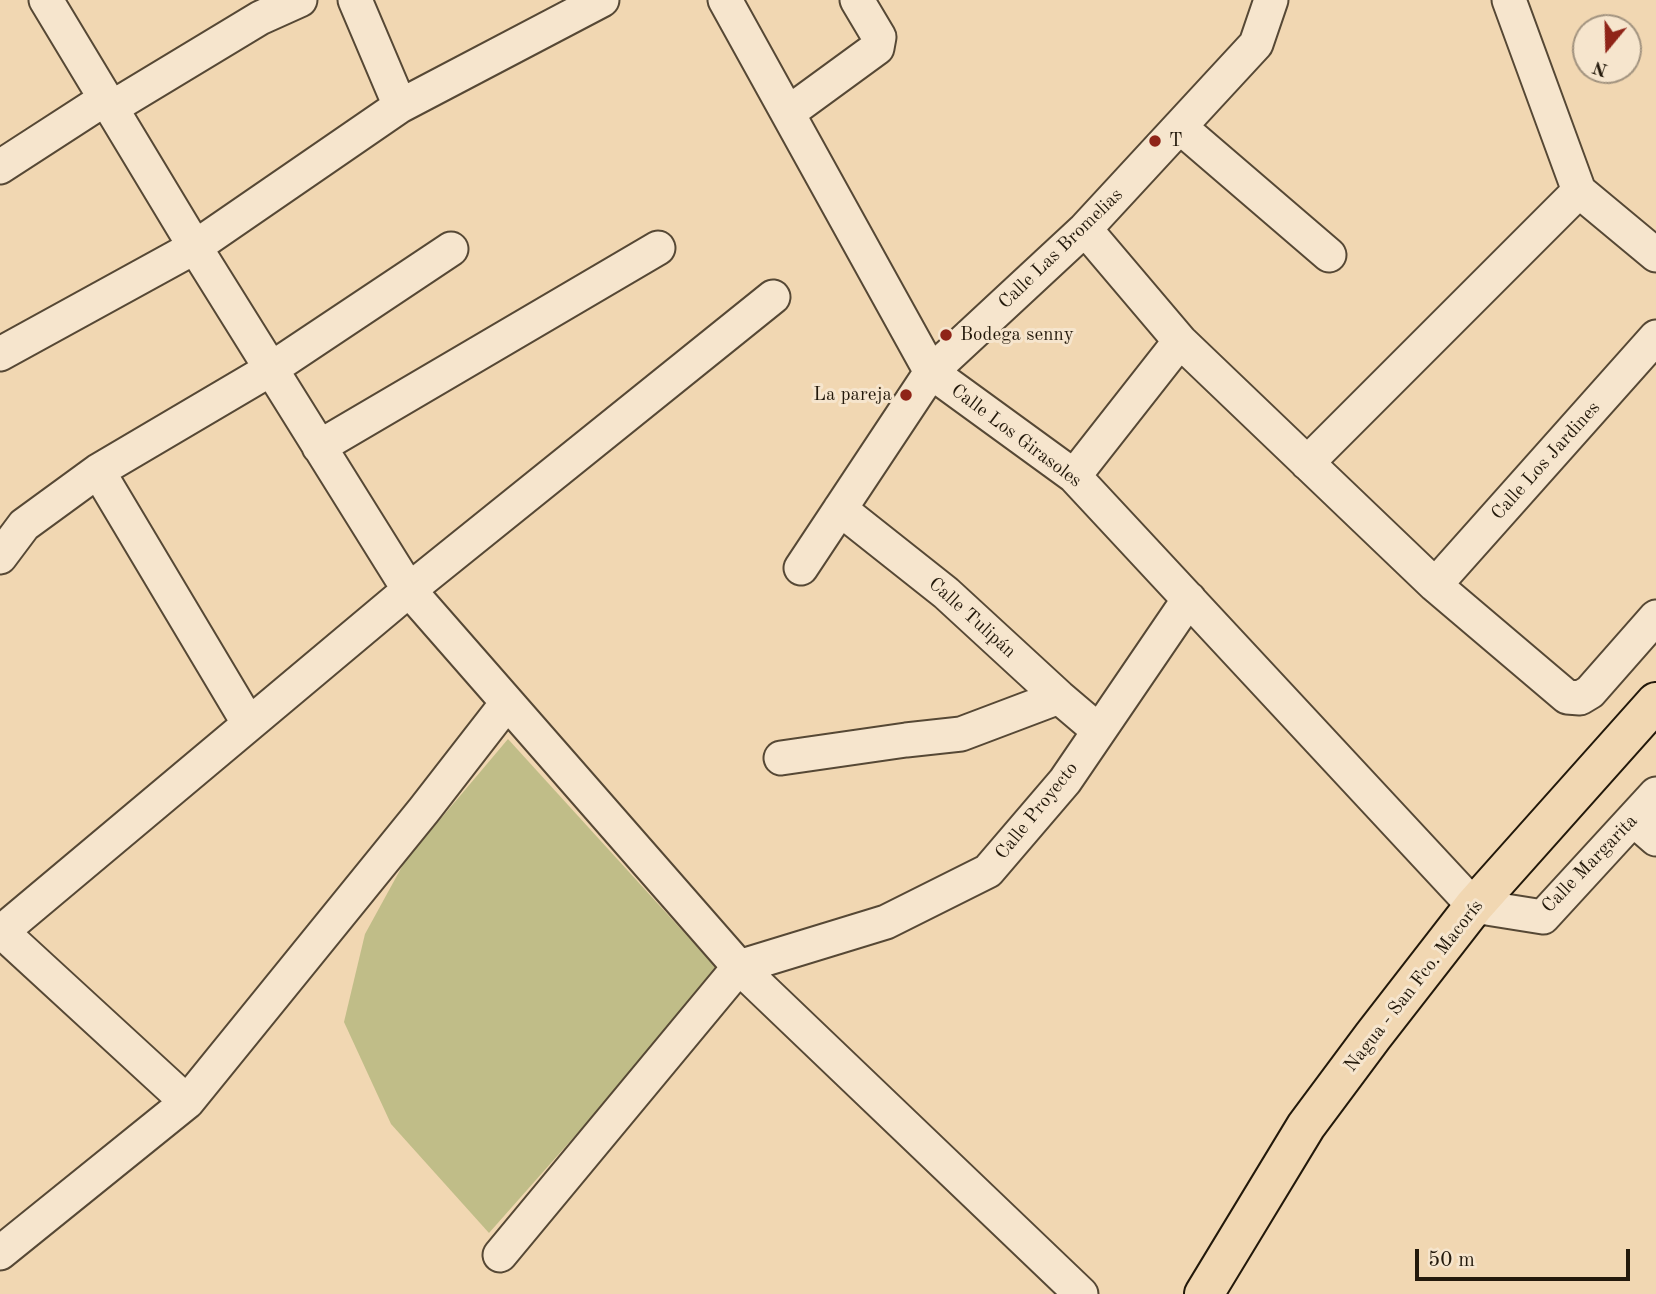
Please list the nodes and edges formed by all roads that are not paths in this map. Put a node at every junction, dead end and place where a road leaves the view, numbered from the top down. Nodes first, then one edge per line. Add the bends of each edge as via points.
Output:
1 (46, 0) edge
2 (300, 0) edge
3 (355, 0) edge
4 (602, 0) edge
5 (725, 0) edge
6 (858, 0) edge
7 (1271, 0) edge
8 (1509, 0) edge
9 (552, 12) edge
10 (108, 103) junction
11 (400, 106) junction
12 (788, 113) junction
13 (1180, 127) junction
14 (0, 167) edge
15 (1579, 191) junction
16 (1085, 229) junction
17 (195, 247) junction
18 (658, 248) dead end
19 (451, 249) dead end
20 (1329, 255) dead end
21 (1656, 255) edge
22 (773, 297) dead end
23 (1656, 337) edge
24 (1180, 341) junction
25 (0, 354) edge
26 (271, 369) junction
27 (931, 372) junction
28 (319, 447) junction
29 (1307, 463) junction
30 (98, 471) junction
31 (1074, 476) junction
32 (840, 509) junction
33 (0, 557) edge
34 (801, 568) dead end
35 (1435, 585) junction
36 (408, 590) junction
37 (1189, 599) junction
38 (1656, 617) edge
39 (1059, 697) junction
40 (1656, 702) edge
41 (507, 703) junction
42 (249, 724) junction
43 (1099, 731) junction
44 (781, 758) dead end
45 (1656, 794) edge
46 (1644, 829) edge
47 (1474, 906) junction
48 (1, 932) edge
49 (739, 967) junction
50 (187, 1102) junction
51 (0, 1253) edge
52 (499, 1255) dead end
53 (1081, 1294) edge
54 (1204, 1294) edge

1 - 10 street
2 - 10 street
3 - 11 street
4 - 9 street
5 - 12 street, Calle Los Girasoles
6 - 12 street via 880,37 877,48
7 - 13 street, Calle Las Bromelias via 1256,44
8 - 15 street
9 - 11 street
10 - 14 street
10 - 17 street
11 - 17 street
12 - 27 street, Calle Los Girasoles
13 - 16 street, Calle Las Bromelias
13 - 20 street
15 - 21 street
15 - 29 street
16 - 24 street
16 - 27 street, Calle Las Bromelias
17 - 25 street
17 - 26 street
18 - 28 street
19 - 26 street
22 - 36 street
23 - 35 street, Calle Los Jardines
24 - 29 street
24 - 31 street
26 - 28 street
26 - 30 street
27 - 31 street, Calle Los Girasoles
27 - 32 street, Calle Las Bromelias
28 - 36 street
29 - 35 street
30 - 33 street via 24,525
30 - 42 street
31 - 37 street, Calle Los Girasoles
32 - 34 street, Calle Las Bromelias
32 - 39 street, Calle Tulipán via 946,593
35 - 38 street via 1567,696 1580,698
36 - 41 street
36 - 42 street
37 - 43 street, Calle Proyecto
37 - 47 street, Calle Los Girasoles
39 - 43 street, Calle Tulipán
39 - 44 street via 961,734
40 - 47 main road, Nagua - San Fco. Macorís
41 - 49 street
41 - 50 street
42 - 48 street
43 - 49 street, Calle Proyecto via 1065,781 988,871 886,922
45 - 46 street, Calle Margarita
46 - 47 street, Calle Margarita via 1543,917
47 - 54 main road, Nagua - San Fco. Macorís via 1307,1126
48 - 50 street
49 - 52 street
49 - 53 street
50 - 51 street

